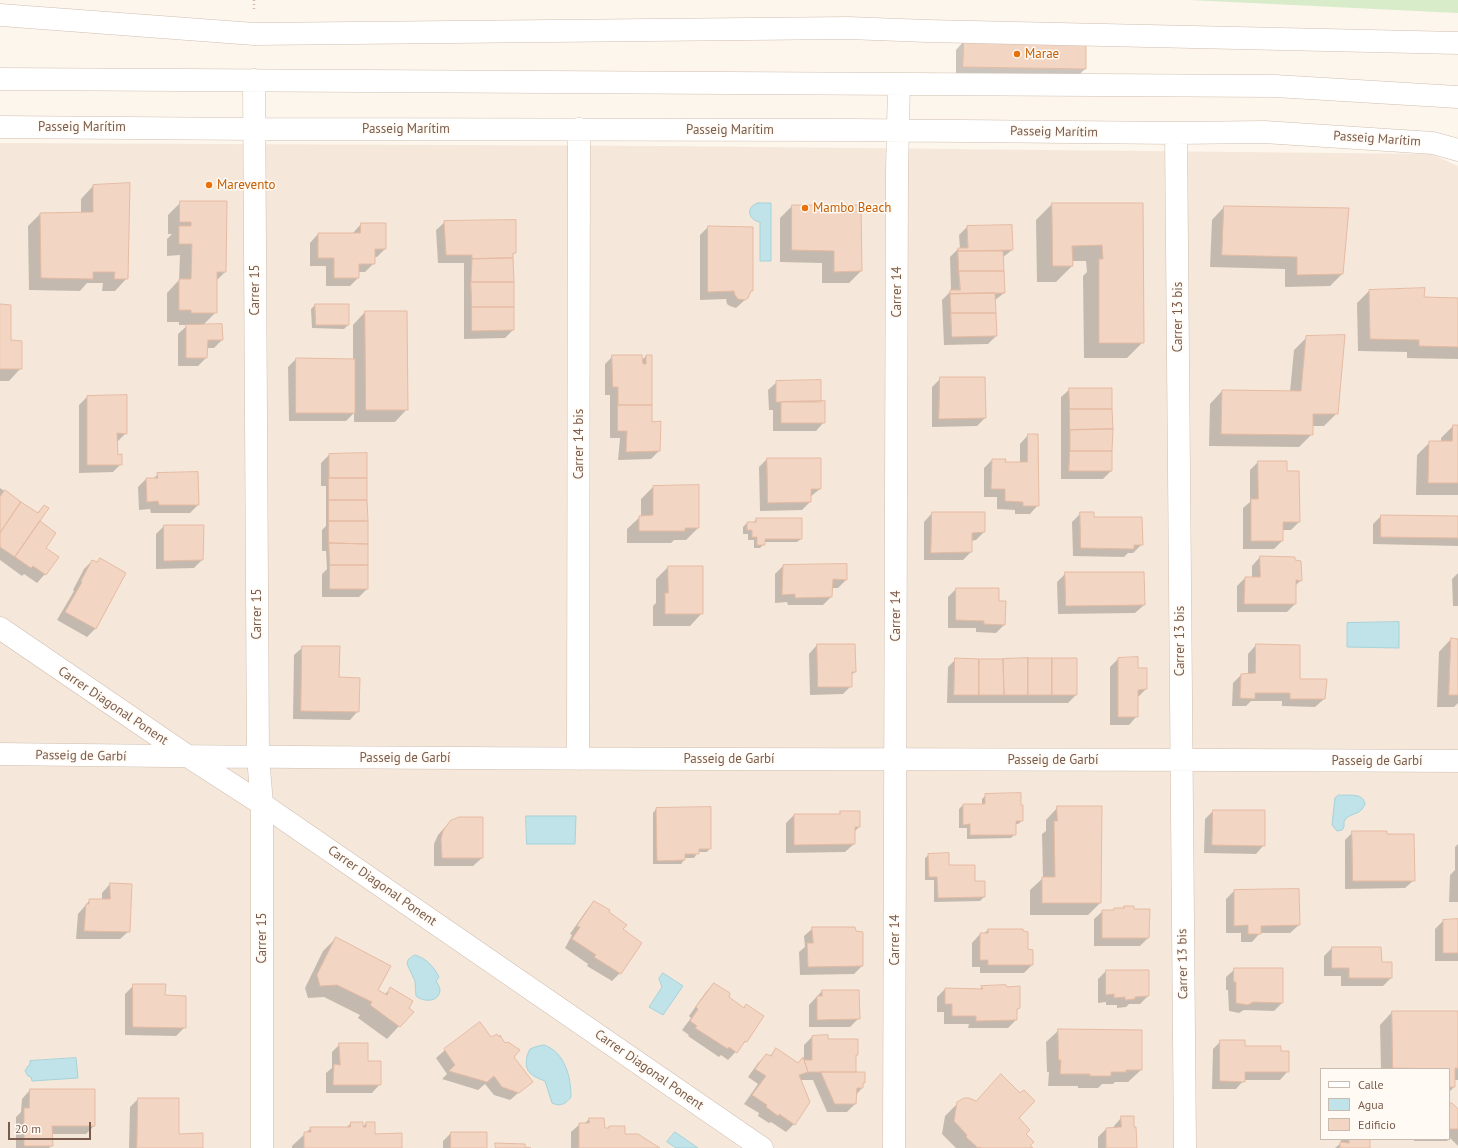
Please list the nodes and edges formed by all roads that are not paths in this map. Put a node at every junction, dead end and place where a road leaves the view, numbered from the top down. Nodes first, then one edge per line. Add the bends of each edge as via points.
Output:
1 (0, 15) edge
2 (1458, 43) edge
3 (0, 79) edge
4 (254, 80) junction
5 (899, 84) junction
6 (1458, 97) edge
7 (0, 126) edge
8 (254, 129) junction
9 (579, 129) junction
10 (897, 130) junction
11 (1176, 133) junction
12 (1458, 150) edge
13 (0, 628) edge
14 (0, 754) edge
15 (189, 757) junction
16 (258, 757) junction
17 (578, 759) junction
18 (895, 760) junction
19 (1181, 760) junction
20 (1458, 761) edge
21 (262, 804) junction
22 (262, 1148) edge
23 (762, 1148) edge
24 (894, 1148) edge
25 (1185, 1148) edge

1 - 2 street via 254,34 848,28
3 - 4 street
4 - 5 street
4 - 8 street, Carrer 15
5 - 6 street via 1276,86
5 - 10 street, Carrer 14
7 - 8 street, Passeig Marítim
8 - 9 street, Passeig Marítim
8 - 16 street, Carrer 15
9 - 10 street, Passeig Marítim
9 - 17 street, Carrer 14 bis
10 - 11 street, Passeig Marítim
10 - 18 street, Carrer 14
11 - 12 street, Passeig Marítim via 1264,132 1433,143
11 - 19 street, Carrer 13 bis
13 - 15 street, Carrer Diagonal Ponent
14 - 15 street, Passeig de Garbí
15 - 16 street, Passeig de Garbí
15 - 21 street, Carrer Diagonal Ponent
16 - 17 street, Passeig de Garbí
16 - 21 street, Carrer 15
17 - 18 street, Passeig de Garbí
18 - 19 street, Passeig de Garbí
18 - 24 street, Carrer 14
19 - 20 street, Passeig de Garbí
19 - 25 street, Carrer 13 bis
21 - 22 street, Carrer 15
21 - 23 street, Carrer Diagonal Ponent

